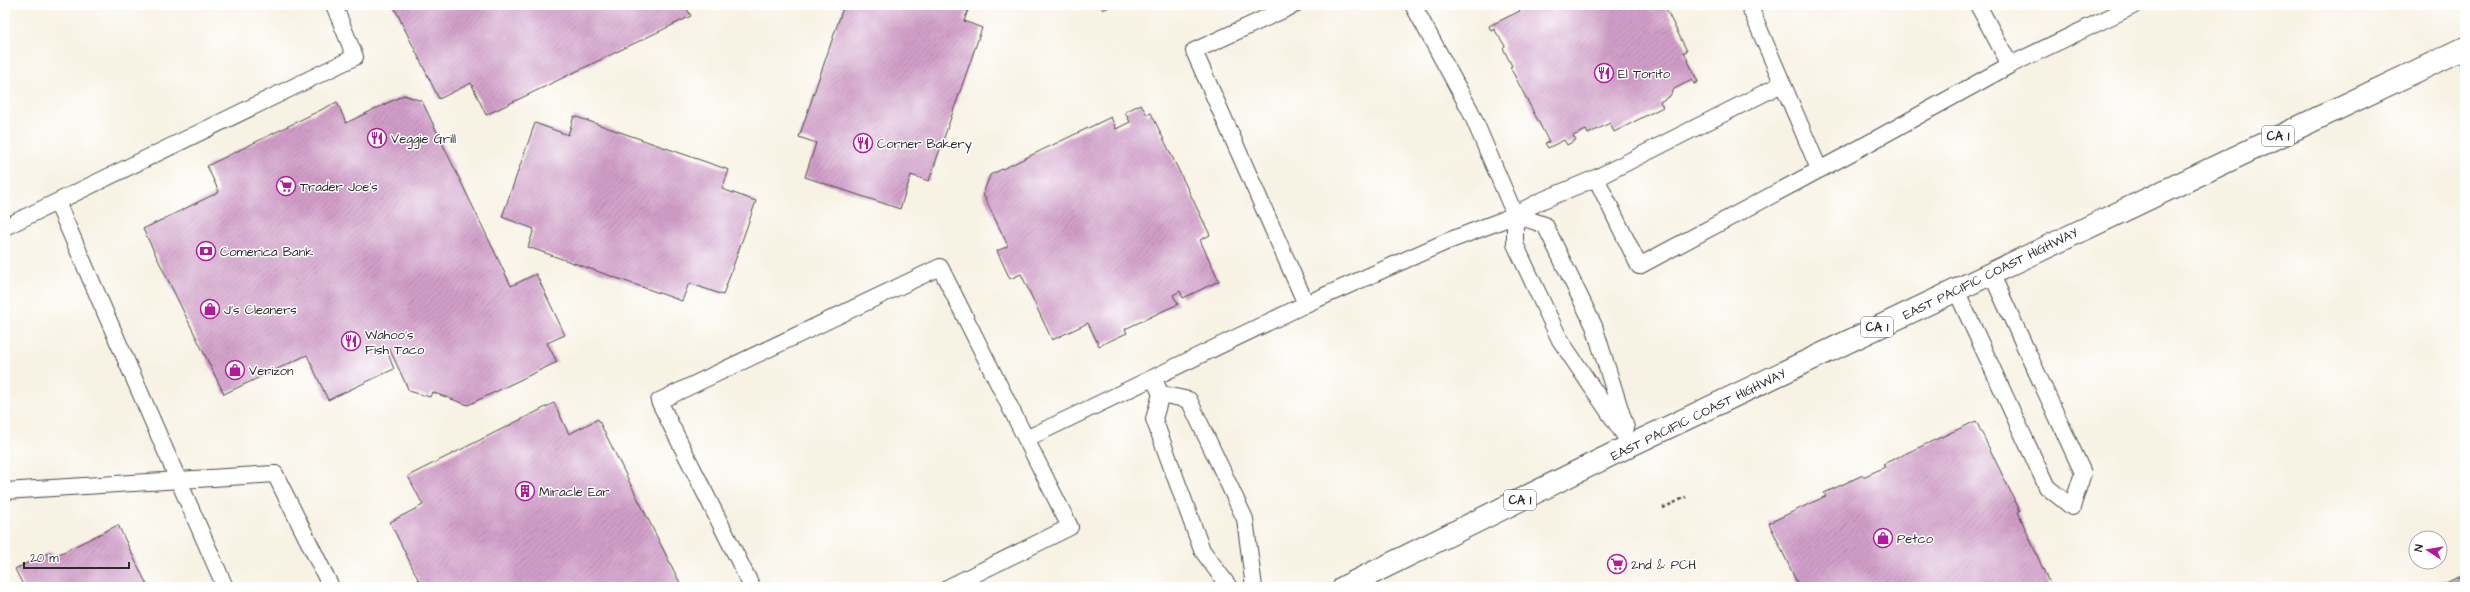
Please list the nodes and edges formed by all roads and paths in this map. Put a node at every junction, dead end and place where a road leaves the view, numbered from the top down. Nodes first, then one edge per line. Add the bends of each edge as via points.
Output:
1 (334, 5) edge
2 (1294, 5) edge
3 (1413, 5) edge
4 (1749, 5) edge
5 (1978, 5) edge
6 (2135, 5) edge
7 (2465, 48) edge
8 (2010, 65) junction
9 (1782, 84) junction
10 (1819, 169) junction
11 (1596, 178) junction
12 (58, 202) junction
13 (1515, 214) junction
14 (5, 227) edge
15 (1991, 272) junction
16 (1956, 290) junction
17 (1306, 304) junction
18 (1154, 379) junction
19 (1160, 394) junction
20 (1026, 439) junction
21 (1631, 445) junction
22 (179, 480) junction
23 (5, 491) edge
24 (1686, 497) dead end
25 (1663, 508) dead end
26 (225, 587) edge
27 (330, 587) edge
28 (752, 587) edge
29 (949, 587) edge
30 (1229, 587) edge
31 (1254, 587) edge
32 (1344, 587) edge

1 - 12 lane via 355,57
2 - 17 lane via 1194,51
3 - 13 lane via 1470,110
4 - 9 lane
5 - 8 lane
6 - 8 lane
7 - 15 highway, EAST PACIFIC COAST HIGHWAY / CA 1
8 - 10 lane
9 - 10 lane
9 - 11 lane
10 - 11 lane via 1639,266
11 - 13 lane
12 - 14 lane
12 - 22 lane
13 - 17 lane
13 - 21 lane via 1515,244 1560,340
13 - 21 lane via 1545,225 1594,326
15 - 16 highway, EAST PACIFIC COAST HIGHWAY / CA 1
15 - 16 lane via 2082,473 2072,507 2047,487
16 - 21 highway, EAST PACIFIC COAST HIGHWAY / CA 1
17 - 18 lane via 1234,337
18 - 19 lane
18 - 20 lane
19 - 30 lane via 1154,419 1202,550
19 - 31 lane via 1189,400 1245,519
20 - 28 lane via 940,268 659,401
20 - 29 lane via 1070,527
21 - 32 highway, EAST PACIFIC COAST HIGHWAY / CA 1
22 - 23 lane
22 - 26 lane
22 - 27 lane via 275,474
24 - 25 path

